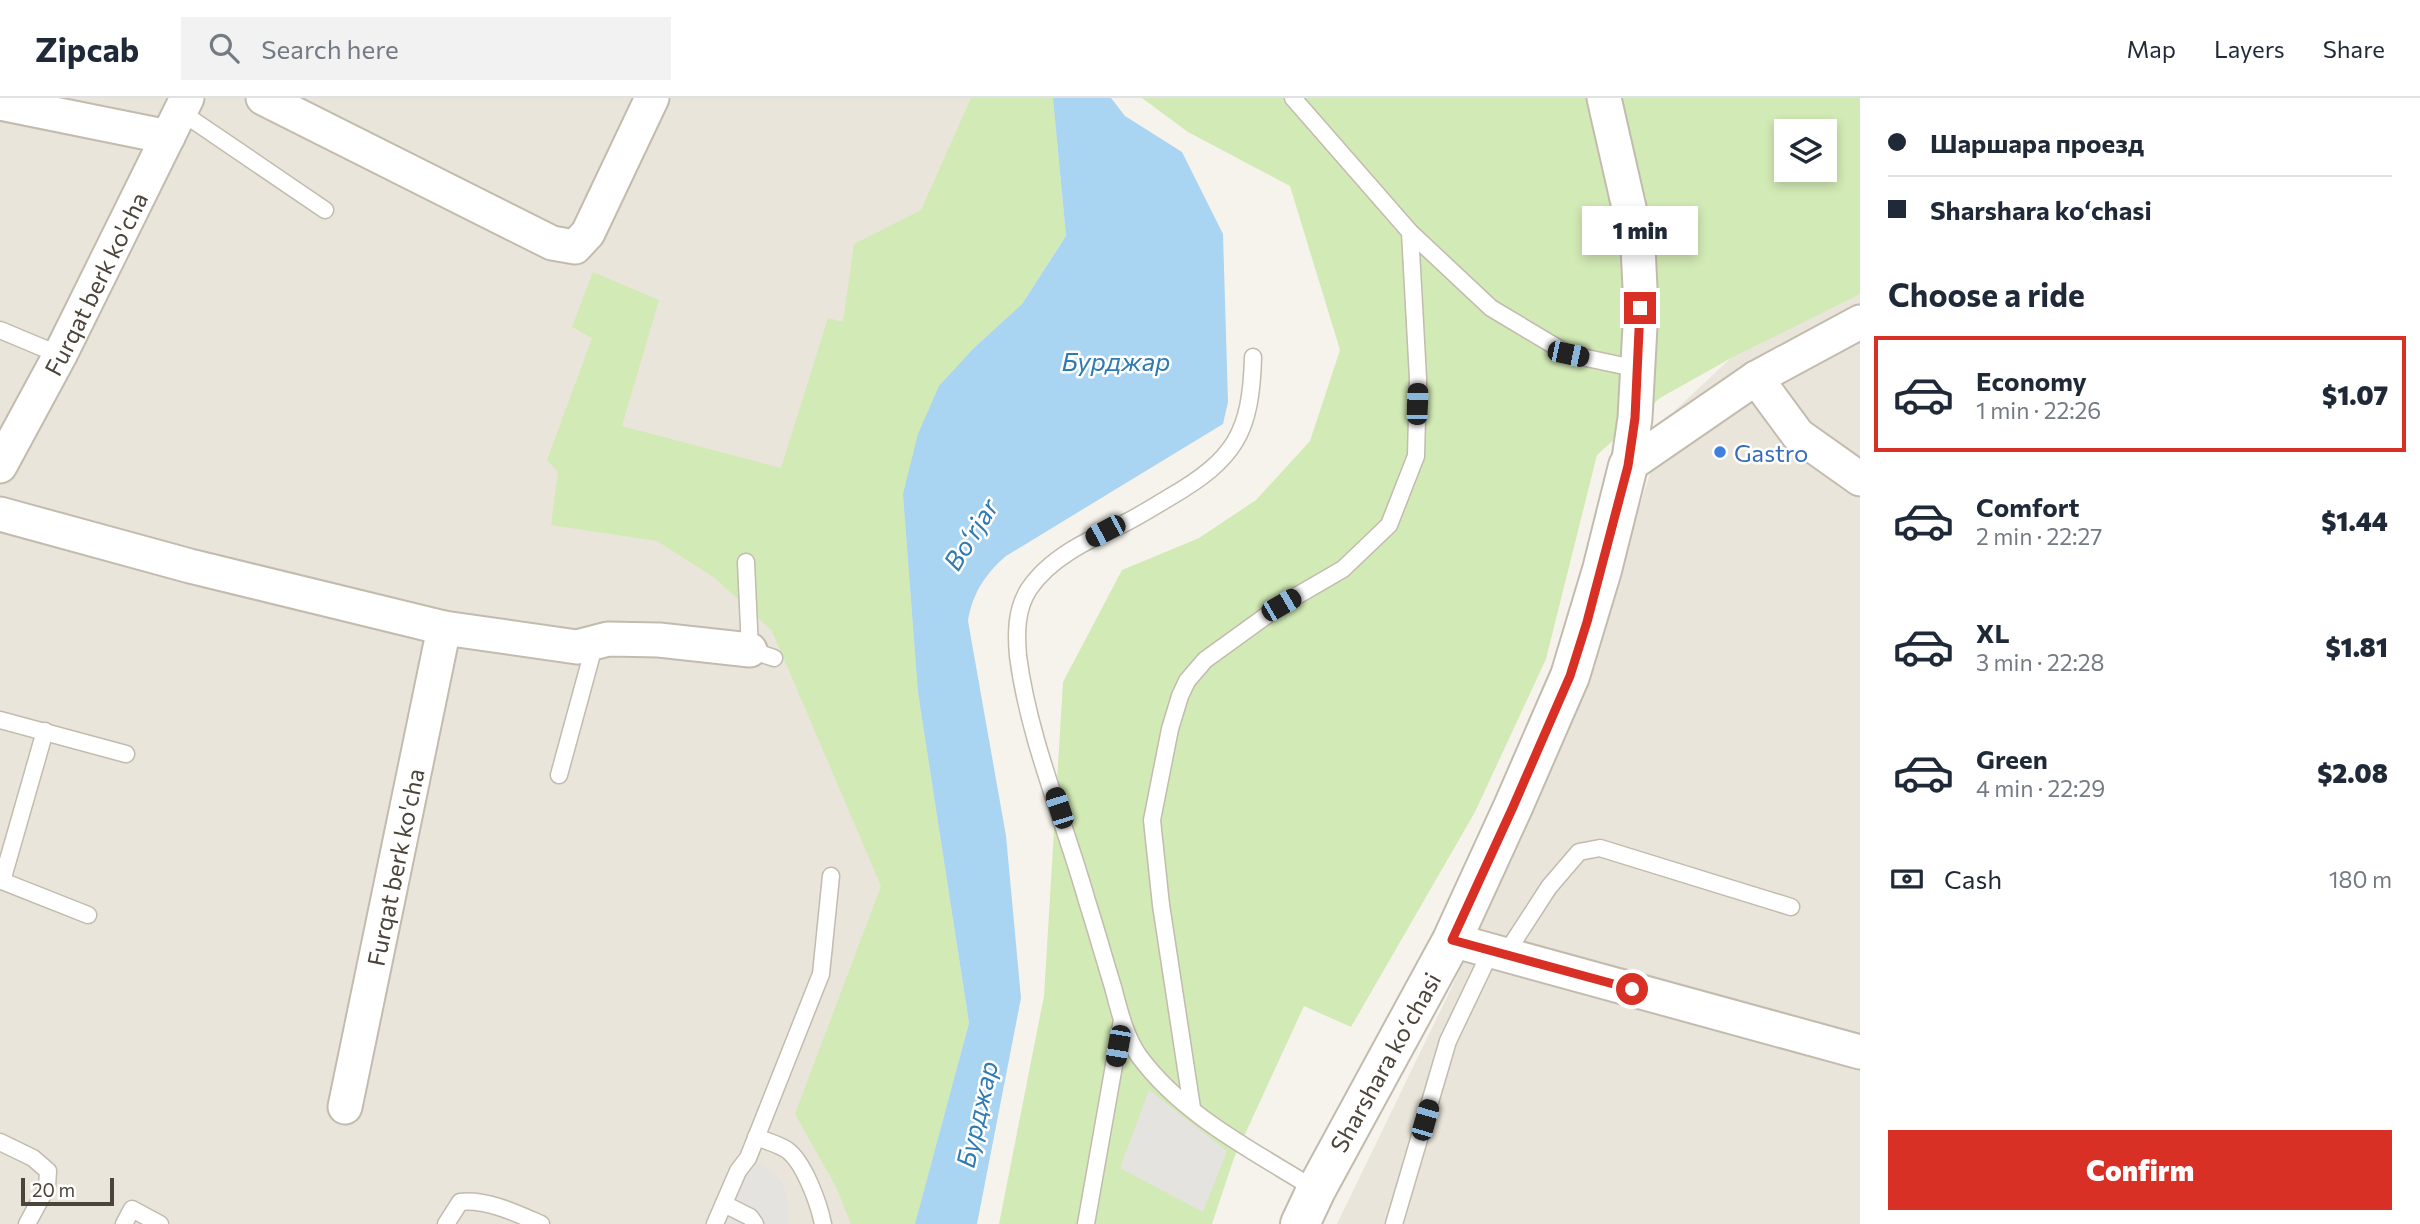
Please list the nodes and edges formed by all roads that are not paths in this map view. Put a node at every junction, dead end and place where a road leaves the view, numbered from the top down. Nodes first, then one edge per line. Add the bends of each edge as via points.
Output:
1 (263, 98) edge
2 (652, 98) edge
3 (1293, 98) edge
4 (1604, 98) edge
5 (0, 103) edge
6 (179, 115) edge
7 (325, 210) dead end
8 (1410, 232) junction
9 (1860, 322) edge
10 (0, 330) edge
11 (60, 355) junction
12 (1253, 357) dead end
13 (1638, 369) junction
14 (1756, 378) junction
15 (0, 466) edge
16 (1628, 466) junction
17 (1860, 479) edge
18 (0, 514) edge
19 (746, 562) dead end
20 (444, 628) junction
21 (595, 643) junction
22 (762, 654) joint
23 (0, 720) edge
24 (45, 731) junction
25 (126, 754) dead end
26 (559, 775) dead end
27 (831, 876) dead end
28 (1791, 907) dead end
29 (89, 915) dead end
30 (1452, 940) junction
31 (1498, 953) junction
32 (1122, 1020) junction
33 (1860, 1052) edge
34 (345, 1107) dead end
35 (1192, 1108) junction
36 (756, 1137) junction
37 (0, 1142) edge
38 (1316, 1190) junction
39 (724, 1204) junction
40 (27, 1224) edge
41 (124, 1224) edge
42 (160, 1224) edge
43 (446, 1224) edge
44 (541, 1224) edge
45 (715, 1224) edge
46 (755, 1224) edge
47 (823, 1224) edge
48 (1086, 1224) edge
49 (1300, 1224) edge
50 (1394, 1224) edge

1 - 2 street via 552,243 575,247 588,233
3 - 8 lane
4 - 13 street, Sharshara koʻchasi via 1638,247
5 - 6 street
6 - 7 lane
6 - 11 street, Furqat berk ko'cha
8 - 13 lane via 1491,308 1568,354
8 - 35 lane via 1418,378 1416,456 1389,525 1343,569 1281,605 1205,660 1187,681 1170,729 1152,820
9 - 14 street
10 - 11 lane
11 - 15 street, Furqat berk ko'cha
12 - 32 lane via 1249,411 1237,441 1221,461 1200,480 1053,564 1030,588 1018,613 1018,656 1033,730
13 - 16 street, Sharshara koʻchasi
14 - 16 street
14 - 17 street via 1798,435
16 - 30 street, Sharshara koʻchasi via 1570,676
18 - 20 street
19 - 22 lane
20 - 21 street via 577,647
20 - 34 street, Furqat berk ko'cha
21 - 22 street via 659,640
21 - 26 lane
23 - 24 lane
24 - 25 lane
24 - 29 lane via 2,881
27 - 36 lane via 821,974
28 - 31 lane via 1600,848 1579,852
30 - 31 street
30 - 38 street, Sharshara koʻchasi
31 - 33 street
31 - 50 lane via 1448,1041
32 - 35 lane via 1153,1075
32 - 48 lane
35 - 38 lane
36 - 39 lane
36 - 47 lane via 789,1151 807,1178
37 - 40 lane via 48,1171 47,1187
38 - 49 street, Sharshara koʻchasi
39 - 45 lane
39 - 46 lane
41 - 42 lane via 132,1209
43 - 44 lane via 460,1202 475,1201

